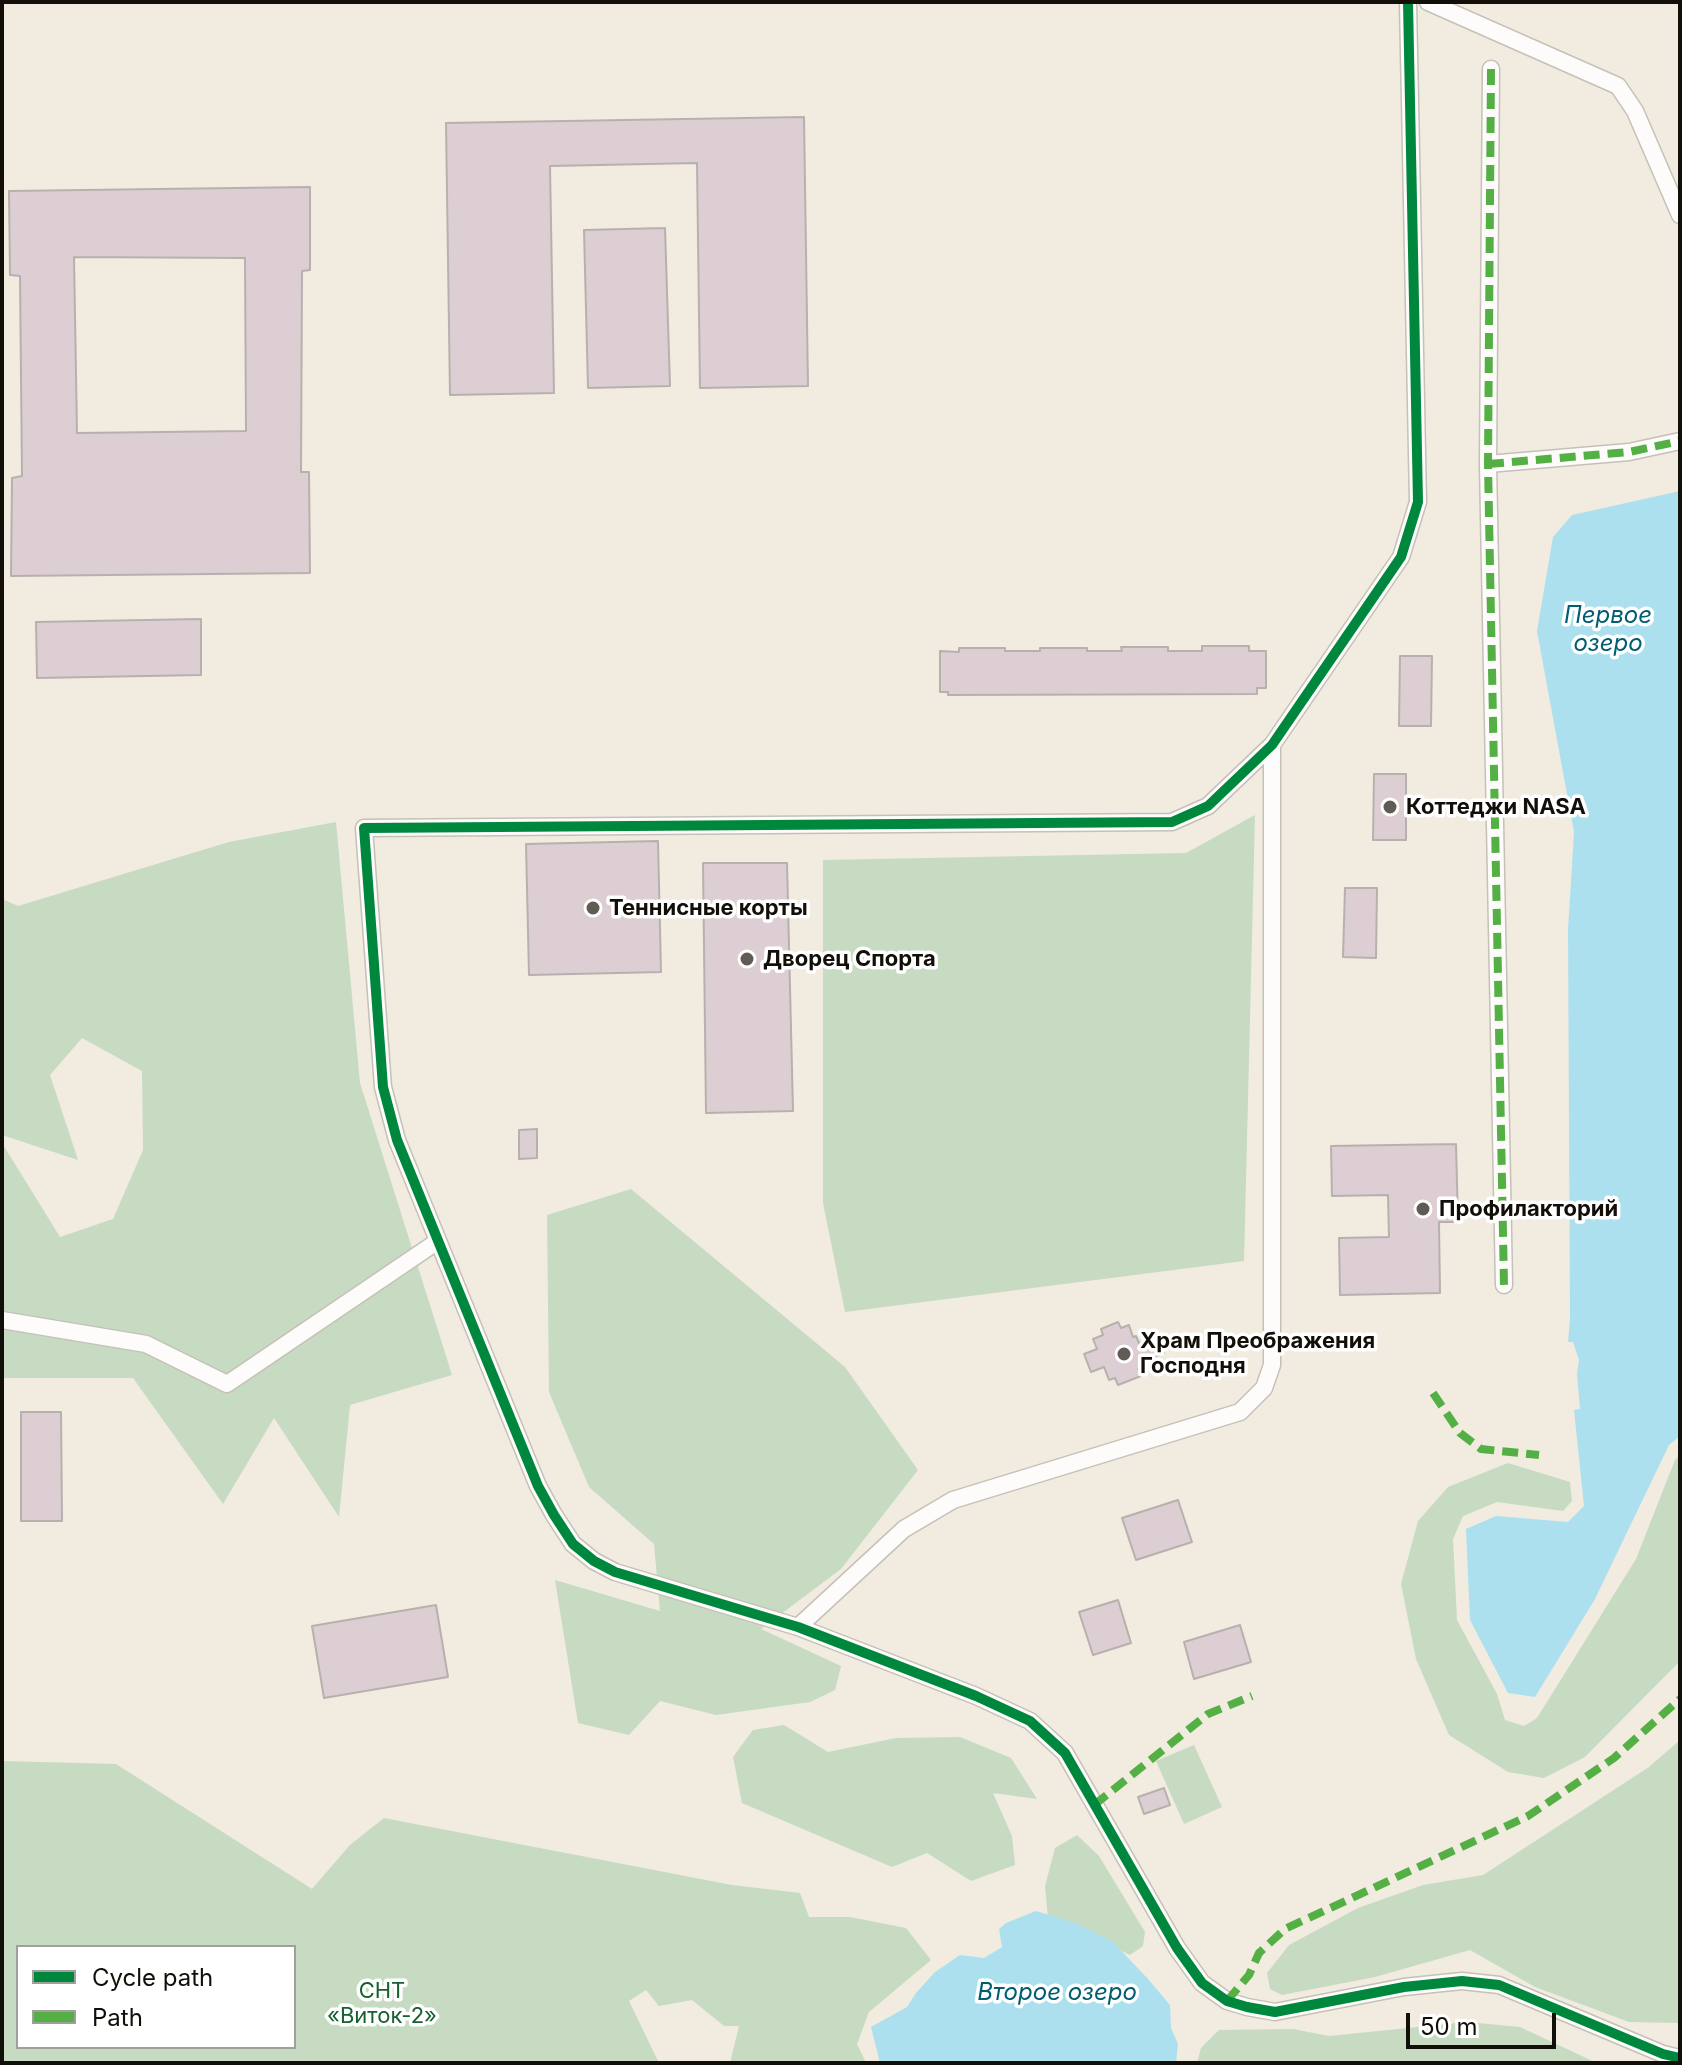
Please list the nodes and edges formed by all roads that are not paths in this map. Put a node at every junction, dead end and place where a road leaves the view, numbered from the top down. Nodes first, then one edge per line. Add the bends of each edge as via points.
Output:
1 (1408, 2) edge
2 (1428, 2) edge
3 (1491, 69) dead end
4 (1680, 215) edge
5 (1680, 441) edge
6 (1488, 464) junction
7 (1272, 745) junction
8 (438, 1241) junction
9 (1504, 1285) dead end
10 (2, 1320) edge
11 (798, 1627) junction
12 (1680, 2058) edge

1 - 7 street via 1418,502 1401,557
2 - 4 street via 1618,86 1635,111
3 - 6 street
5 - 6 street via 1629,452
6 - 9 street
7 - 8 street via 1208,806 1172,822 364,828 383,1087 397,1140
7 - 11 street via 1272,1365 1264,1388 1240,1412 953,1500 904,1529
8 - 10 street via 227,1384 146,1344
8 - 11 street via 538,1486 573,1544 615,1572
11 - 12 street via 1030,1721 1065,1753 1177,1948 1202,1983 1227,2001 1275,2012 1404,1987 1462,1981 1499,1985

